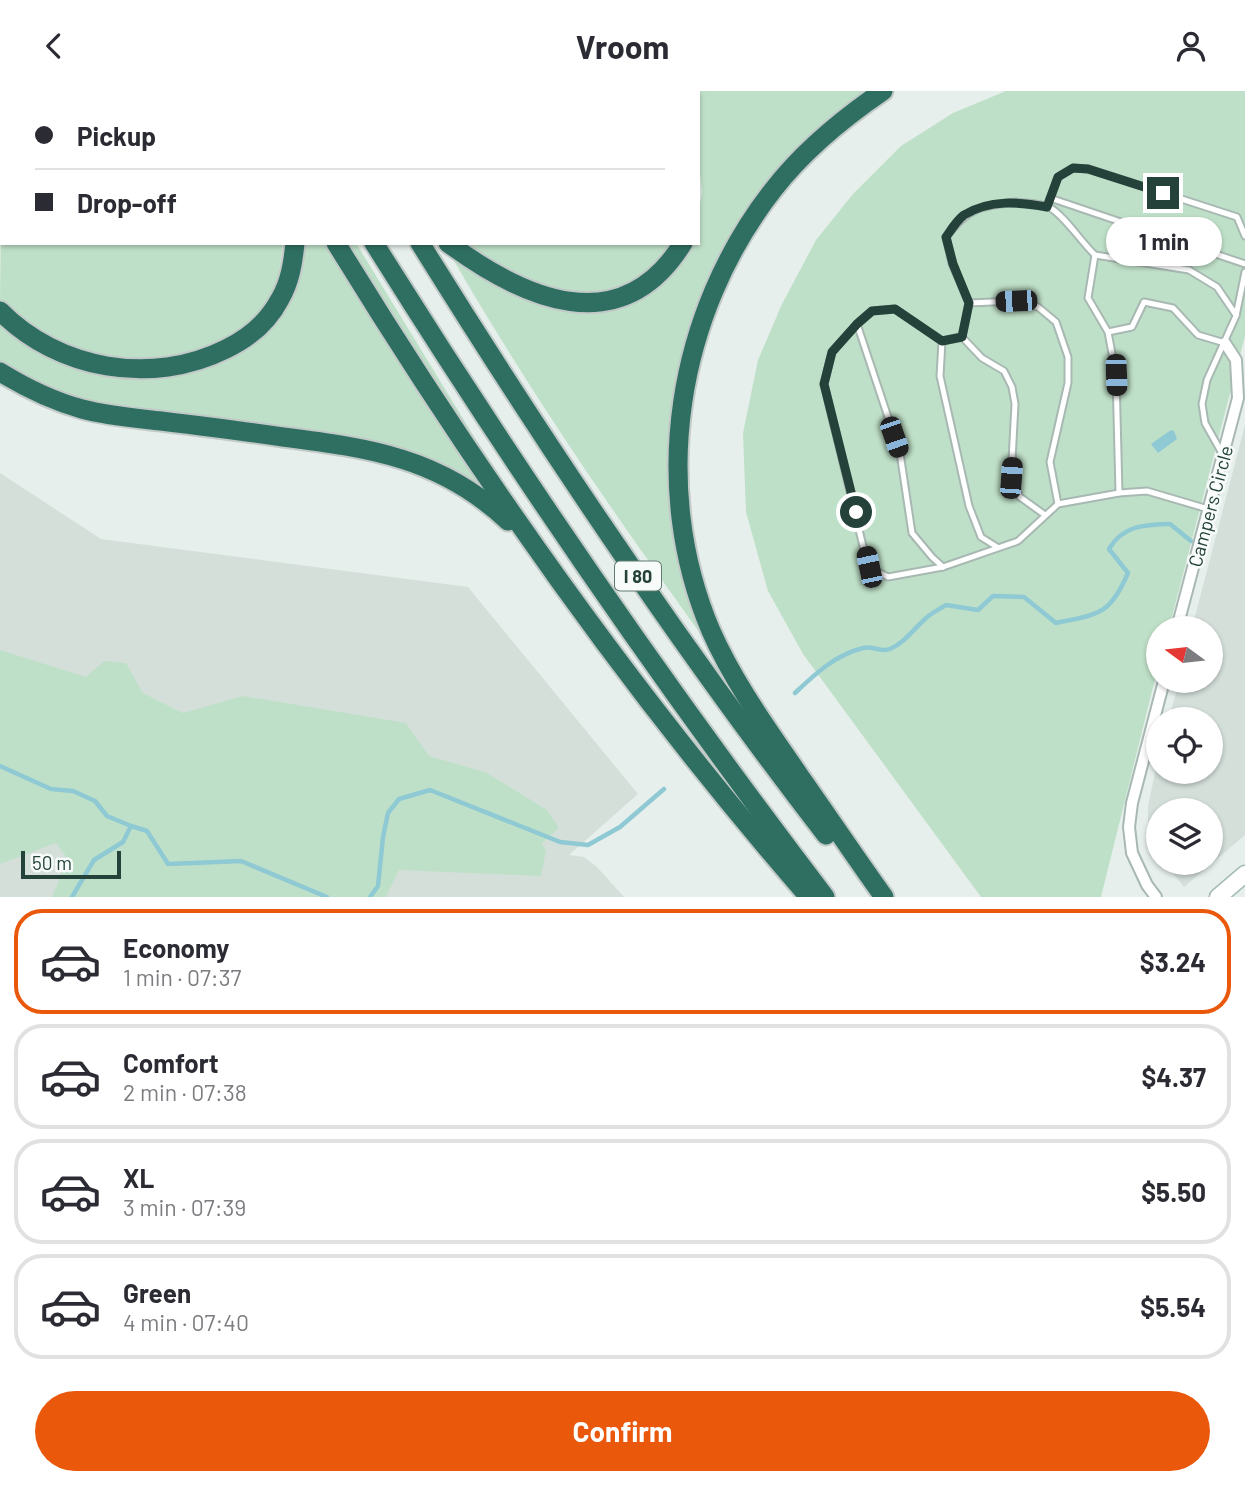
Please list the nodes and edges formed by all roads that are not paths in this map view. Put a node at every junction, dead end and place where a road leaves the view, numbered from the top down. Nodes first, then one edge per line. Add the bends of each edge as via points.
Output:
1 (883, 91) edge
2 (1050, 198) junction
3 (1047, 207) junction
4 (1245, 236) edge
5 (295, 245) edge
6 (337, 245) edge
7 (375, 245) edge
8 (421, 245) edge
9 (451, 245) edge
10 (682, 245) edge
11 (1095, 255) junction
12 (1245, 264) edge
13 (1245, 272) edge
14 (969, 303) junction
15 (0, 311) edge
16 (1236, 316) junction
17 (857, 324) junction
18 (1108, 333) junction
19 (962, 337) junction
20 (942, 341) junction
21 (1225, 343) junction
22 (0, 372) edge
23 (1223, 456) junction
24 (1119, 493) junction
25 (1058, 503) junction
26 (1209, 509) junction
27 (1045, 515) junction
28 (998, 547) junction
29 (546, 564) junction
30 (943, 567) junction
31 (1180, 616) edge
32 (1161, 693) edge
33 (1245, 874) edge
34 (809, 897) edge
35 (825, 897) edge
36 (874, 897) edge
37 (884, 897) edge
38 (1156, 897) edge
39 (1218, 897) edge

1 - 37 highway via 824,135 798,161 731,254 712,292 687,372 678,460 681,518 710,629 747,699
2 - 3 lane
2 - 4 lane via 1058,177 1073,168 1088,169 1237,217
2 - 12 lane
3 - 11 lane via 1067,222
3 - 14 lane via 1016,202 986,206 962,216 946,237
5 - 15 highway via 288,281 269,316 239,342 193,362 143,369 93,363 28,335
6 - 29 highway via 465,447
7 - 35 highway, I 80 via 611,606
8 - 36 highway, I 80 via 663,613
9 - 10 highway via 524,289 553,300 587,304 636,291 664,270
11 - 16 lane via 1189,270 1217,287
11 - 18 lane via 1088,298
13 - 16 lane
14 - 19 lane
14 - 25 lane via 1016,301 1038,307 1056,322 1068,357 1068,383 1050,462
16 - 21 lane
17 - 20 lane via 872,311 895,309
17 - 30 lane via 900,453 912,533
17 - 30 lane via 832,352 824,384 869,567 888,577
18 - 21 lane via 1132,327 1144,302 1173,308 1198,335
18 - 24 lane via 1116,375
19 - 20 lane
19 - 27 lane via 1004,372 1012,387 1011,478 1020,497
20 - 28 lane via 940,376 969,506 981,537
21 - 23 street, Campers Circle via 1236,360 1238,398
21 - 23 lane via 1207,380 1202,404 1205,423
22 - 29 highway via 54,400 107,414 335,443 394,455 435,472 483,501 506,519
23 - 26 street, Campers Circle
24 - 25 lane
24 - 26 lane via 1147,491
25 - 27 lane
26 - 31 street, Campers Circle
27 - 28 lane via 1018,541
28 - 30 lane
29 - 34 highway via 706,774
32 - 38 street via 1129,827 1132,853
33 - 39 main road

